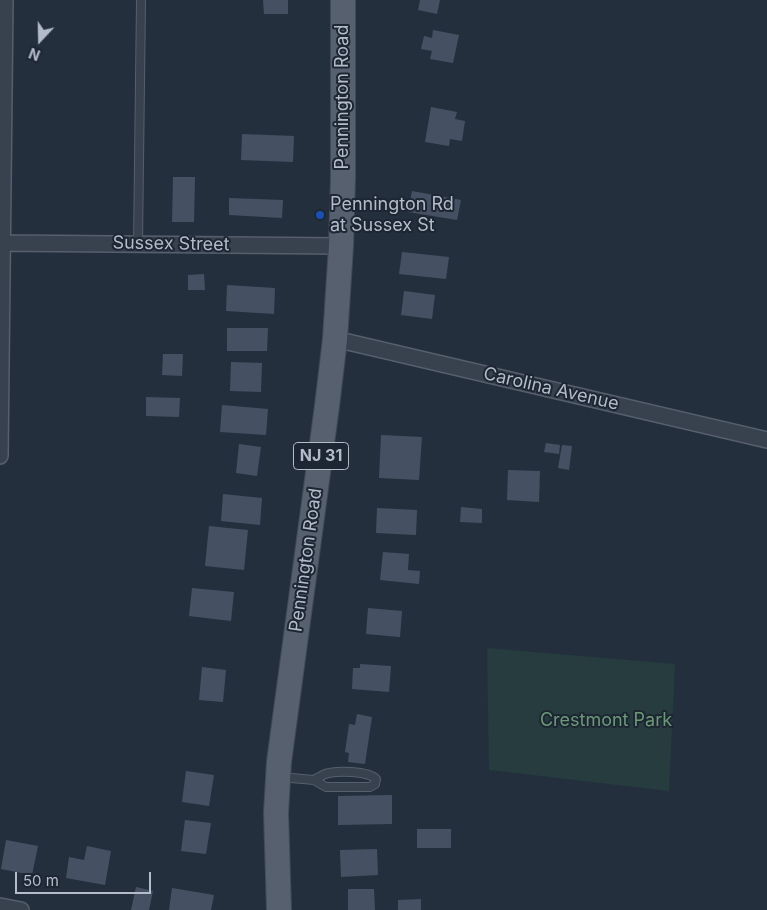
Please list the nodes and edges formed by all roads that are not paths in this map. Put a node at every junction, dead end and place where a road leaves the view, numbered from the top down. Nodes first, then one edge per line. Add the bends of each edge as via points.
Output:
1 (6, 0) edge
2 (141, 0) edge
3 (343, 0) edge
4 (2, 242) edge
5 (138, 244) junction
6 (342, 246) junction
7 (335, 339) junction
8 (767, 440) edge
9 (0, 456) edge
10 (278, 776) junction
11 (314, 780) junction
12 (0, 906) edge
13 (21, 910) edge
14 (279, 910) edge

1 - 4 street
2 - 5 lane
3 - 6 main road, Pennington Road / NJ 31
4 - 5 street, Sussex Street
4 - 9 street
5 - 6 street, Sussex Street
6 - 7 main road, Pennington Road / NJ 31
7 - 8 street, Carolina Avenue
7 - 10 main road, Pennington Road / NJ 31
10 - 11 lane
10 - 14 main road, Pennington Road / NJ 31
11 - 11 lane via 323,786 350,788 370,787 376,780 362,773 324,774
12 - 13 street

